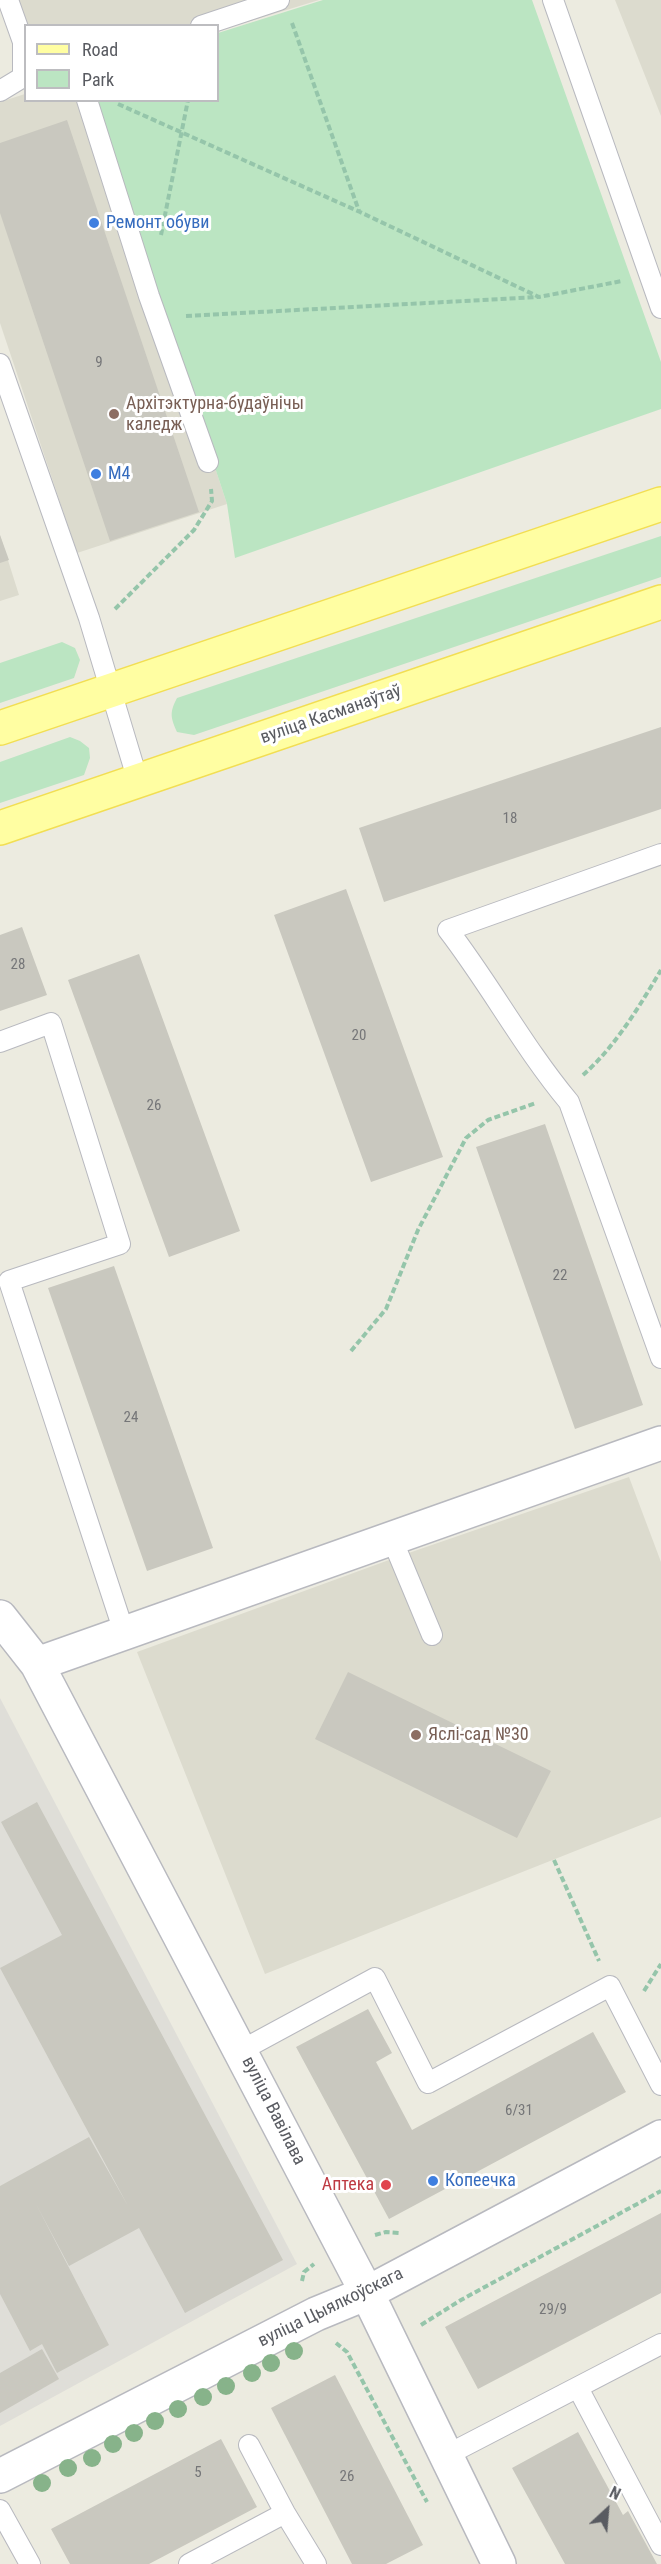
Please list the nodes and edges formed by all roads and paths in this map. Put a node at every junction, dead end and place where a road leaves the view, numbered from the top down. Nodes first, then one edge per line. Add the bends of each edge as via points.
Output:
1 (8, 0) edge
2 (279, 0) edge
3 (553, 0) edge
4 (292, 22) dead end
5 (207, 24) edge
6 (24, 76) edge
7 (0, 91) edge
8 (88, 102) edge
9 (114, 102) edge
10 (188, 102) edge
11 (181, 132) junction
12 (360, 212) junction
13 (160, 237) dead end
14 (650, 276) junction
15 (538, 297) junction
16 (661, 308) edge
17 (157, 318) junction
18 (1, 371) edge
19 (208, 462) joint
20 (661, 504) edge
21 (661, 602) edge
22 (115, 610) dead end
23 (111, 690) junction
24 (0, 728) edge
25 (138, 781) junction
26 (0, 828) edge
27 (661, 854) edge
28 (661, 970) edge
29 (0, 1042) edge
30 (562, 1093) junction
31 (351, 1351) dead end
32 (661, 1358) edge
33 (661, 1443) edge
34 (393, 1539) junction
35 (0, 1617) edge
36 (124, 1632) junction
37 (432, 1635) dead end
38 (36, 1664) junction
39 (554, 1860) dead end
40 (610, 1986) junction
41 (242, 2050) junction
42 (661, 2085) edge
43 (661, 2137) edge
44 (661, 2191) edge
45 (400, 2233) dead end
46 (368, 2236) dead end
47 (322, 2258) dead end
48 (301, 2290) dead end
49 (367, 2293) junction
50 (413, 2330) dead end
51 (333, 2340) dead end
52 (661, 2344) edge
53 (578, 2388) junction
54 (249, 2445) dead end
55 (445, 2456) junction
56 (0, 2476) edge
57 (0, 2510) edge
58 (431, 2511) dead end
59 (285, 2512) junction
60 (661, 2545) edge
61 (30, 2564) edge
62 (189, 2564) edge
63 (316, 2564) edge
64 (499, 2564) edge

1 - 6 lane via 23,42
2 - 5 lane
3 - 14 lane
4 - 12 path
6 - 7 lane
8 - 17 lane
9 - 11 path
10 - 11 path
11 - 12 path
11 - 13 path
12 - 15 path
14 - 15 path
14 - 16 lane
15 - 17 path
17 - 19 lane
18 - 23 lane
19 - 22 path via 212,501 194,530
20 - 23 main road
21 - 25 main road, вуліца Касманаўтаў
23 - 24 main road
23 - 25 lane
25 - 26 main road, вуліца Касманаўтаў
27 - 30 lane via 448,930 549,1080
28 - 30 path via 600,1060
29 - 36 lane via 51,1023 120,1244 9,1281
30 - 31 path via 488,1120 466,1138 418,1230 386,1309
30 - 32 lane via 569,1102
33 - 34 street
34 - 36 street
34 - 37 lane
35 - 38 street, вуліца Вавілава
36 - 38 street
38 - 41 street, вуліца Вавілава
39 - 40 path
40 - 41 lane via 428,2083 375,1978
40 - 42 lane
41 - 49 street, вуліца Вавілава
43 - 49 street, вуліца Цыялкоўскага
44 - 50 path
45 - 46 path
47 - 48 path via 304,2272
49 - 55 street, вуліца Вавілава
49 - 56 street, вуліца Цыялкоўскага via 316,2314
51 - 58 path via 347,2352
52 - 53 lane
53 - 55 lane
53 - 60 lane
54 - 59 lane
55 - 64 street, вуліца Вавілава
57 - 61 lane
59 - 62 lane
59 - 63 lane

